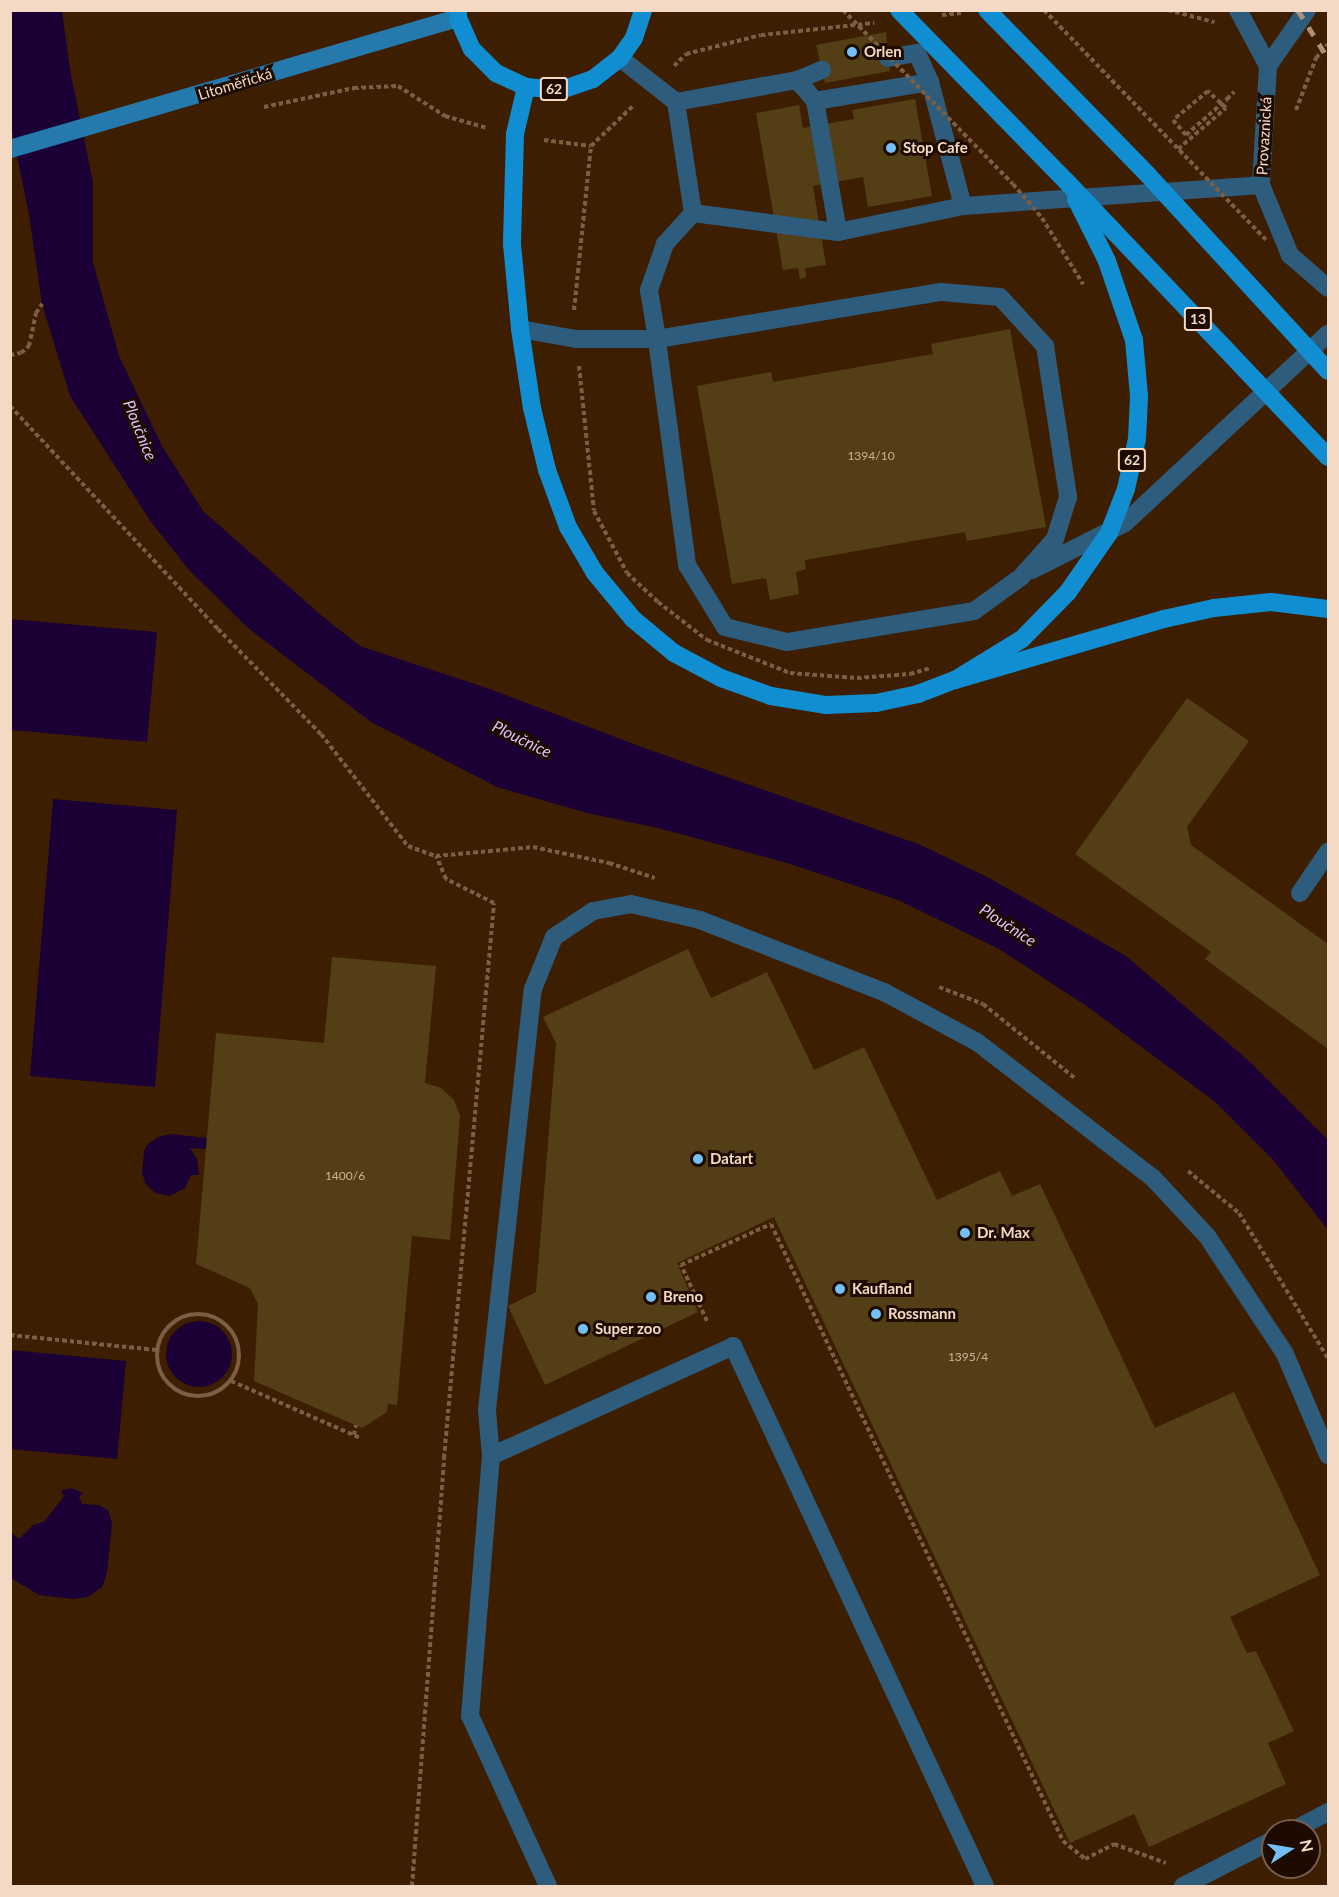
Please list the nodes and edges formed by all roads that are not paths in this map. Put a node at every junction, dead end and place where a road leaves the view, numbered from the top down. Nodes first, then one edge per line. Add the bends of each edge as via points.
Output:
1 (643, 10) edge
2 (899, 10) edge
3 (987, 10) edge
4 (1238, 10) edge
5 (1307, 10) edge
6 (458, 14) edge
7 (620, 58) junction
8 (888, 58) dead end
9 (1268, 66) junction
10 (822, 70) dead end
11 (797, 80) junction
12 (930, 82) junction
13 (526, 87) junction
14 (815, 101) junction
15 (676, 102) junction
16 (10, 149) edge
17 (1067, 182) junction
18 (1261, 185) junction
19 (963, 206) junction
20 (693, 213) junction
21 (838, 232) junction
22 (1329, 288) edge
23 (520, 329) junction
24 (1329, 333) edge
25 (657, 339) junction
26 (1329, 371) edge
27 (1329, 457) edge
28 (1023, 575) junction
29 (1329, 609) edge
30 (955, 680) junction
31 (1329, 852) edge
32 (1300, 893) dead end
33 (1329, 1455) edge
34 (491, 1456) junction
35 (1329, 1812) edge
36 (1315, 1819) edge
37 (1261, 1846) edge
38 (548, 1887) edge
39 (985, 1887) edge
40 (1183, 1887) edge

1 - 7 main road, 62 via 634,38
2 - 17 main road, 13, bridge
3 - 26 main road, bridge via 1148,175
4 - 9 street
5 - 9 street
6 - 13 main road, 62 via 472,49 496,73
6 - 16 main road, Litoměřická via 244,82
7 - 13 main road, 62 via 593,79 561,90
7 - 15 street
8 - 12 street via 917,53
9 - 18 street, Provaznická
10 - 11 street
11 - 14 street
11 - 15 street
12 - 14 street
12 - 19 street
13 - 23 main road, 62 via 514,145 512,244
14 - 21 street
15 - 20 street
17 - 27 main road, 13, bridge
17 - 30 main road, 62, bridge via 1107,261 1134,339 1139,396 1126,489 1109,533 1068,592 1022,639
18 - 19 street
18 - 22 street, Provaznická via 1290,255
19 - 21 street
20 - 21 street
20 - 25 street via 665,244 649,290
23 - 25 street via 576,339
23 - 30 main road, 62 via 532,408 568,527 596,573 633,619 674,653 771,696 826,705 876,703 918,694
24 - 28 street via 1125,523
25 - 28 street via 687,565 725,627 787,642 974,611
25 - 28 street via 941,292 1000,297 1046,346 1068,496 1055,539
29 - 30 main road, bridge via 1271,602 1214,608
31 - 32 street
33 - 34 street via 1285,1354 1207,1236 1153,1178 977,1041 884,992 700,920 631,904 593,910 554,938 533,989 487,1410
34 - 38 street via 470,1716
34 - 39 street via 733,1346
35 - 36 street
37 - 40 street

